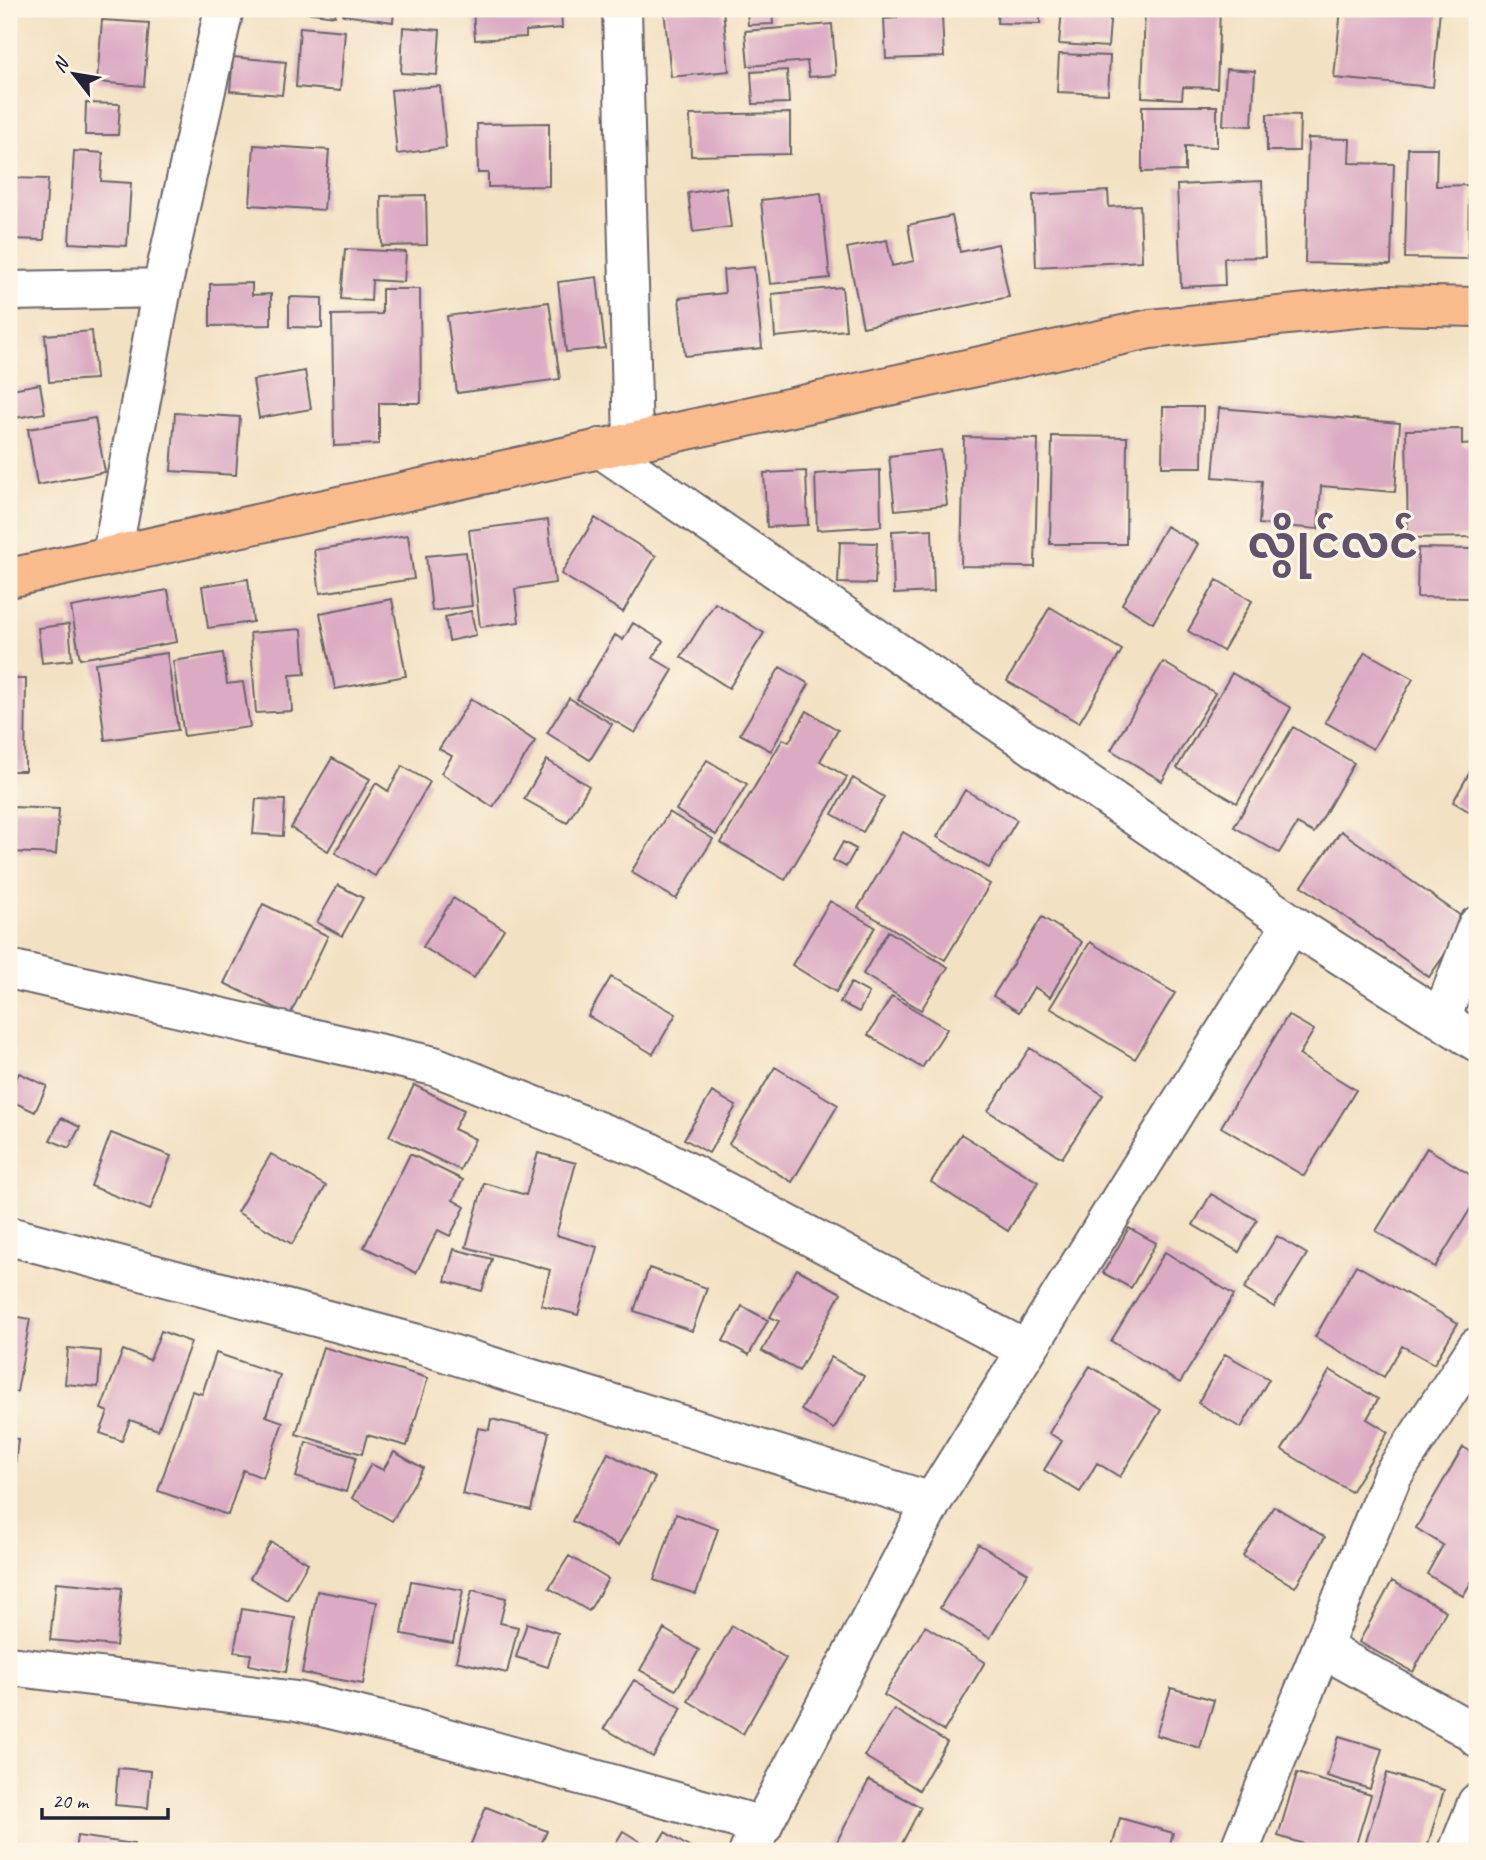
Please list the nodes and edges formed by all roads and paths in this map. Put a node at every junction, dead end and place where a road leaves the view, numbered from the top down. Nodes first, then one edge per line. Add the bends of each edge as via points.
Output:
1 (224, 9) edge
2 (622, 9) edge
3 (162, 288) junction
4 (9, 290) edge
5 (1477, 307) edge
6 (616, 445) junction
7 (112, 555) junction
8 (9, 578) edge
9 (1292, 924) junction
10 (1477, 926) edge
11 (9, 969) edge
12 (1441, 1019) junction
13 (1477, 1042) edge
14 (9, 1236) edge
15 (1477, 1347) edge
16 (1026, 1350) junction
17 (932, 1502) junction
18 (1322, 1648) junction
19 (9, 1666) edge
20 (1477, 1737) edge
21 (1477, 1803) edge
22 (756, 1838) edge
23 (1239, 1851) edge
24 (1458, 1851) edge

1 - 3 street
2 - 6 street
3 - 4 street
3 - 7 street
5 - 6 highway via 1386,305 1150,329
6 - 7 highway
6 - 9 street
7 - 8 highway
9 - 12 street
9 - 16 street
10 - 12 street
11 - 16 street via 434,1066 648,1151
12 - 13 street
14 - 17 street via 422,1345
15 - 18 street via 1392,1476
16 - 17 street
17 - 22 street
18 - 20 street
18 - 23 street
19 - 22 street via 297,1701 418,1730
21 - 24 street

